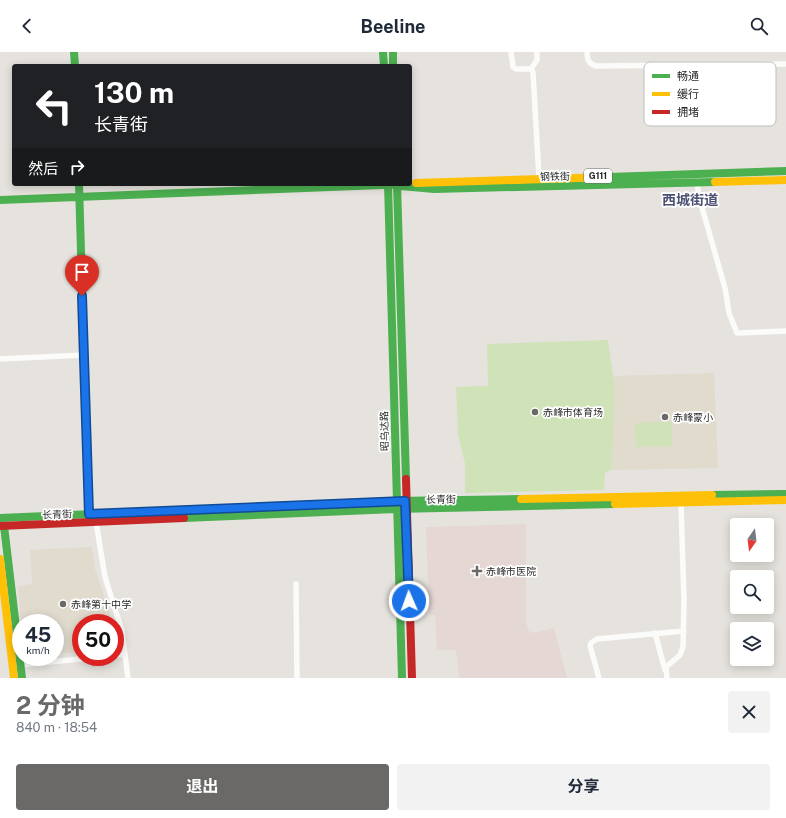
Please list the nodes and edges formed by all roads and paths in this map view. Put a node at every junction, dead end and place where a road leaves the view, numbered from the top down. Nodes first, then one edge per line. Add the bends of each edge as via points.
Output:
1 (74, 52) edge
2 (383, 52) edge
3 (393, 52) edge
4 (511, 52) edge
5 (537, 52) edge
6 (587, 52) edge
7 (75, 64) edge
8 (384, 64) edge
9 (393, 64) edge
10 (776, 64) edge
11 (786, 64) edge
12 (644, 65) edge
13 (531, 69) junction
14 (786, 171) edge
15 (539, 178) junction
16 (786, 180) edge
17 (697, 183) junction
18 (412, 184) edge
19 (79, 186) edge
20 (364, 186) edge
21 (388, 186) edge
22 (397, 186) edge
23 (406, 186) edge
24 (79, 198) junction
25 (0, 200) edge
26 (786, 331) edge
27 (84, 355) junction
28 (0, 359) edge
29 (786, 494) edge
30 (786, 500) edge
31 (681, 504) junction
32 (395, 505) junction
33 (405, 505) junction
34 (0, 518) edge
35 (92, 520) junction
36 (2, 526) edge
37 (0, 559) edge
38 (296, 584) dead end
39 (13, 614) edge
40 (684, 631) junction
41 (655, 633) junction
42 (125, 654) joint
43 (20, 666) edge
44 (665, 670) junction
45 (14, 678) edge
46 (22, 678) edge
47 (128, 678) edge
48 (297, 678) edge
49 (402, 678) edge
50 (412, 678) edge
51 (599, 678) edge
52 (667, 678) edge

1 - 7 main road
2 - 8 main road
3 - 9 main road
4 - 13 street via 513,67
5 - 13 street via 537,60
6 - 12 street via 587,58 596,66
10 - 11 street
13 - 15 street
14 - 15 main road, 钢铁街 / G111
15 - 18 main road, 钢铁街 / G111
16 - 17 main road, 钢铁街
17 - 23 main road, 钢铁街 via 434,189
17 - 26 street via 725,288 729,313 737,332
19 - 24 main road
20 - 24 main road, 钢铁街 / G111
21 - 32 main road, 昭乌达路
22 - 33 main road, 昭乌达路
24 - 25 main road, 钢铁街 / G111
24 - 27 main road
27 - 28 street
27 - 35 main road
29 - 33 main road, 长青街
30 - 31 main road, 长青街
31 - 33 main road, 长青街
31 - 40 street
32 - 33 main road, 长青街
32 - 35 main road, 长青街
32 - 49 main road, 昭乌达路
33 - 50 main road, 昭乌达路
34 - 35 main road, 长青街
35 - 36 main road, 长青街
35 - 42 street via 122,631
36 - 39 main road
37 - 45 main road
38 - 48 street
40 - 41 street
40 - 44 street via 680,655
41 - 44 street
41 - 51 street via 603,637 591,643
42 - 47 street
43 - 46 main road
44 - 52 street

